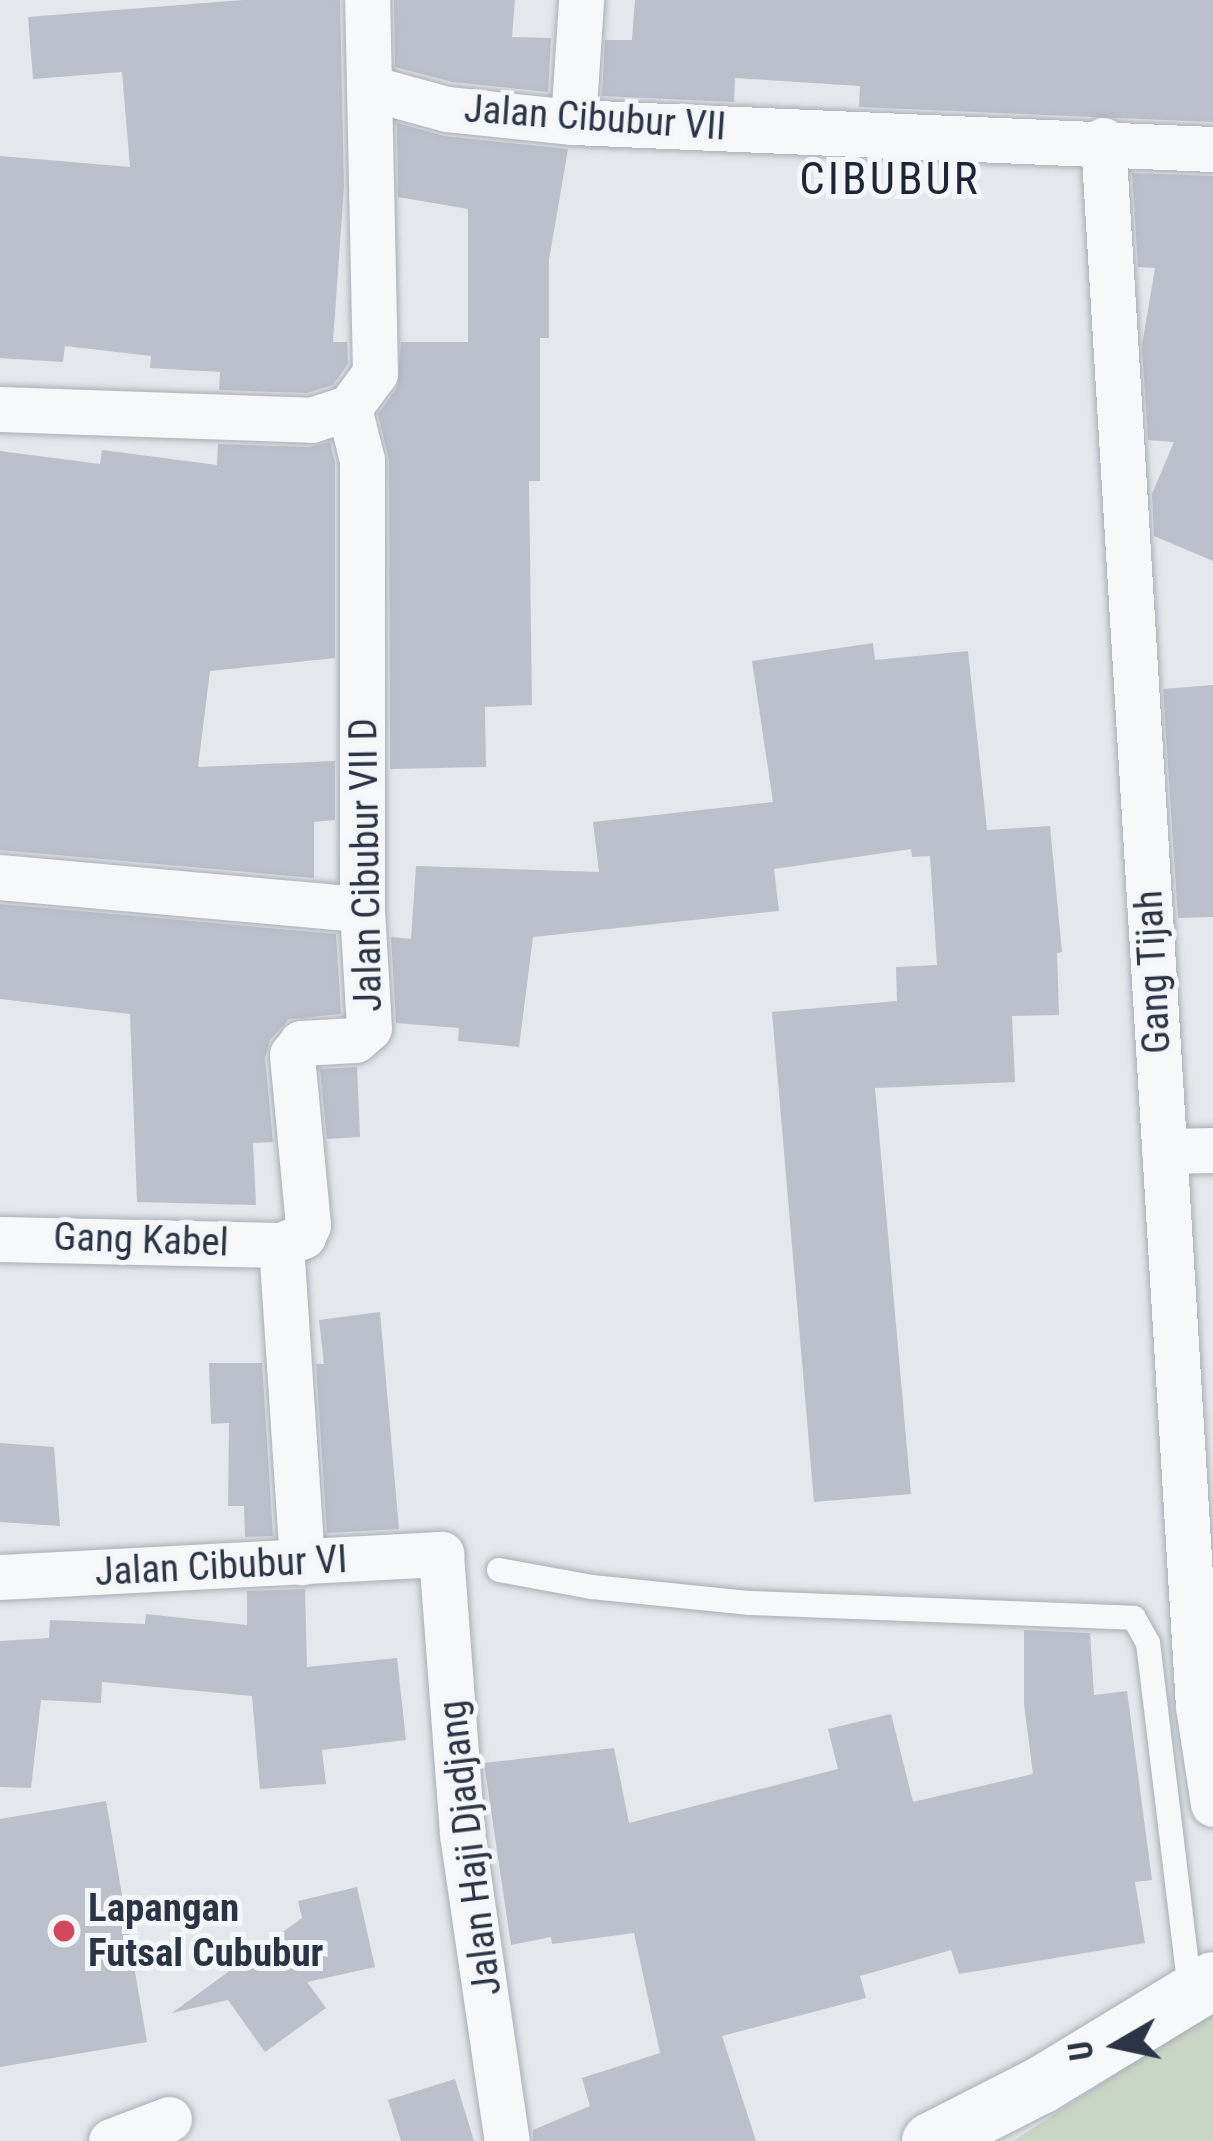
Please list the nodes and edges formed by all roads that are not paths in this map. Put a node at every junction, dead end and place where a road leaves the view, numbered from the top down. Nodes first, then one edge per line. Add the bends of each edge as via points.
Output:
1 (368, 0) edge
2 (581, 0) edge
3 (370, 88) junction
4 (573, 122) junction
5 (1103, 140) junction
6 (1213, 149) edge
7 (349, 408) junction
8 (0, 409) edge
9 (0, 877) edge
10 (362, 909) junction
11 (1213, 1150) edge
12 (1164, 1151) junction
13 (0, 1239) edge
14 (281, 1245) junction
15 (441, 1554) joint
16 (302, 1562) junction
17 (500, 1570) dead end
18 (0, 1577) edge
19 (1213, 1804) edge
20 (1202, 1989) edge
21 (169, 2119) dead end
22 (111, 2141) edge
23 (507, 2141) edge
24 (930, 2141) edge

1 - 3 street
2 - 4 street
3 - 4 street, Jalan Cibubur VII via 447,109
3 - 7 street via 374,373
4 - 5 street, Jalan Cibubur VII
5 - 6 street, Jalan Cibubur VII
5 - 12 street, Gang Tijah
7 - 8 street via 311,420
7 - 10 street, Jalan Cibubur VII D via 362,460
9 - 10 street
10 - 14 street, Jalan Cibubur VII D via 369,1028 355,1040 301,1042 292,1055 308,1225 304,1236
11 - 12 street
12 - 19 street, Gang Tijah via 1198,1706
13 - 14 street, Gang Kabel
14 - 16 street
15 - 16 street, Jalan Cibubur VI
15 - 23 street, Jalan Haji Djadjang via 462,1834
16 - 18 street, Jalan Cibubur VI
17 - 20 lane via 751,1603 1134,1618 1148,1642
20 - 24 street
21 - 22 street

